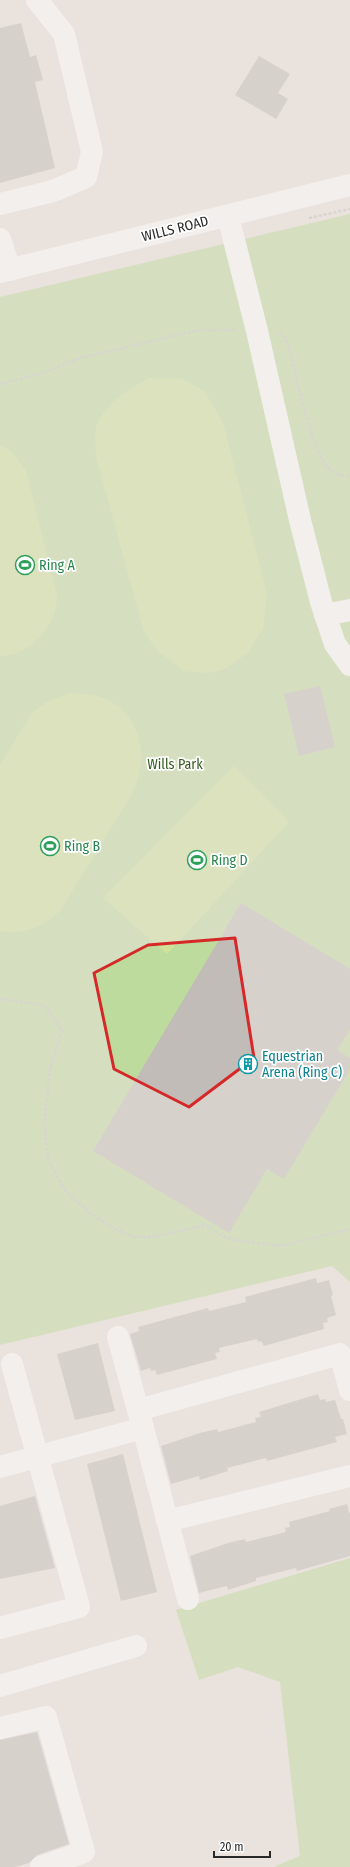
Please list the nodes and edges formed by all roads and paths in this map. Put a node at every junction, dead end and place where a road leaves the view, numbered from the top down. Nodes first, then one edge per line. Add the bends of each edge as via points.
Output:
1 (36, 0) edge
2 (350, 185) edge
3 (0, 204) edge
4 (228, 216) junction
5 (0, 239) edge
6 (5, 271) edge
7 (257, 331) junction
8 (0, 384) edge
9 (350, 477) edge
10 (350, 610) edge
11 (325, 616) junction
12 (350, 665) edge
13 (0, 999) edge
14 (350, 1229) edge
15 (118, 1337) dead end
16 (12, 1364) dead end
17 (350, 1390) edge
18 (140, 1419) junction
19 (37, 1456) junction
20 (0, 1467) edge
21 (350, 1476) edge
22 (167, 1520) junction
23 (188, 1599) dead end
24 (0, 1628) edge
25 (136, 1646) dead end
26 (0, 1686) edge
27 (0, 1728) edge
28 (41, 1867) edge

1 - 3 street via 64,34 92,152 86,177 53,191
2 - 4 street, WILLS ROAD
4 - 6 street, WILLS ROAD
4 - 7 street
5 - 6 street
7 - 8 path via 199,330 80,358 42,373
7 - 9 path via 276,331 284,337 304,408 322,456 330,470 339,476
7 - 11 street via 300,520
10 - 11 street
11 - 12 street via 335,644
13 - 14 path via 44,1005 62,1031 50,1069 44,1126 48,1159 66,1192 115,1229 134,1237 153,1237 206,1224 220,1235 233,1240 281,1246
15 - 18 street
16 - 19 street
17 - 18 street via 340,1354
18 - 19 street
18 - 22 street
19 - 20 street
19 - 24 street via 79,1607
21 - 22 street
22 - 23 street
25 - 26 street
27 - 28 street via 46,1717 84,1852

